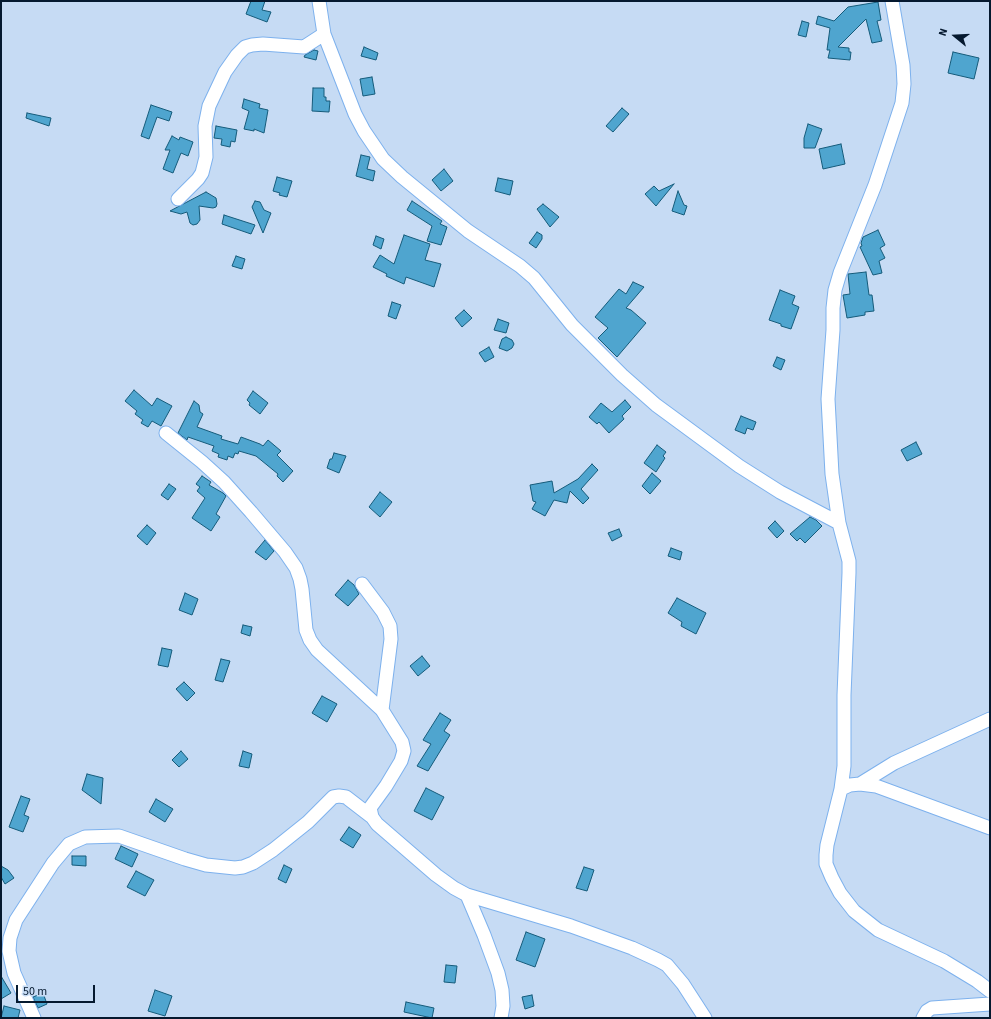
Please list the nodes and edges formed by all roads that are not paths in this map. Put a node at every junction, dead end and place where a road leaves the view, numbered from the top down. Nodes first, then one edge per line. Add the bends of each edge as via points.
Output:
1 (319, 1) edge
2 (892, 1) edge
3 (324, 34) junction
4 (178, 200) dead end
5 (166, 434) dead end
6 (839, 523) junction
7 (362, 584) dead end
8 (382, 710) junction
9 (990, 719) edge
10 (860, 784) junction
11 (841, 789) junction
12 (372, 817) junction
13 (990, 828) edge
14 (467, 895) junction
15 (990, 991) edge
16 (990, 1004) edge
17 (34, 1018) edge
18 (501, 1018) edge
19 (705, 1018) edge
20 (923, 1018) edge

1 - 3 street
2 - 6 street via 903,65 902,103 875,185 840,273 833,308 828,399 832,474
3 - 4 street via 304,47 252,45 237,55 225,72 209,106 205,126 206,157 202,173
3 - 6 street via 355,114 383,159 468,231 534,278 572,325 656,405 739,466
5 - 8 street via 224,482 285,552 300,579 306,630 310,640 317,650
6 - 11 street via 849,561 844,766
7 - 8 street via 390,626 391,639
8 - 12 street via 402,742 404,751 401,761 370,808
9 - 10 street via 894,763
10 - 11 street
10 - 13 street via 876,786
11 - 15 street via 826,855 826,864 840,893 854,911 878,930 944,961
12 - 14 street via 427,868
12 - 17 street via 346,797 333,797 308,822 273,850 253,863 235,868 206,865 119,836 85,837 69,844 53,863 16,920 10,938 9,951 14,973
14 - 18 street via 498,973 502,990
14 - 19 street via 571,926 658,960 667,965
16 - 20 street via 932,1008

